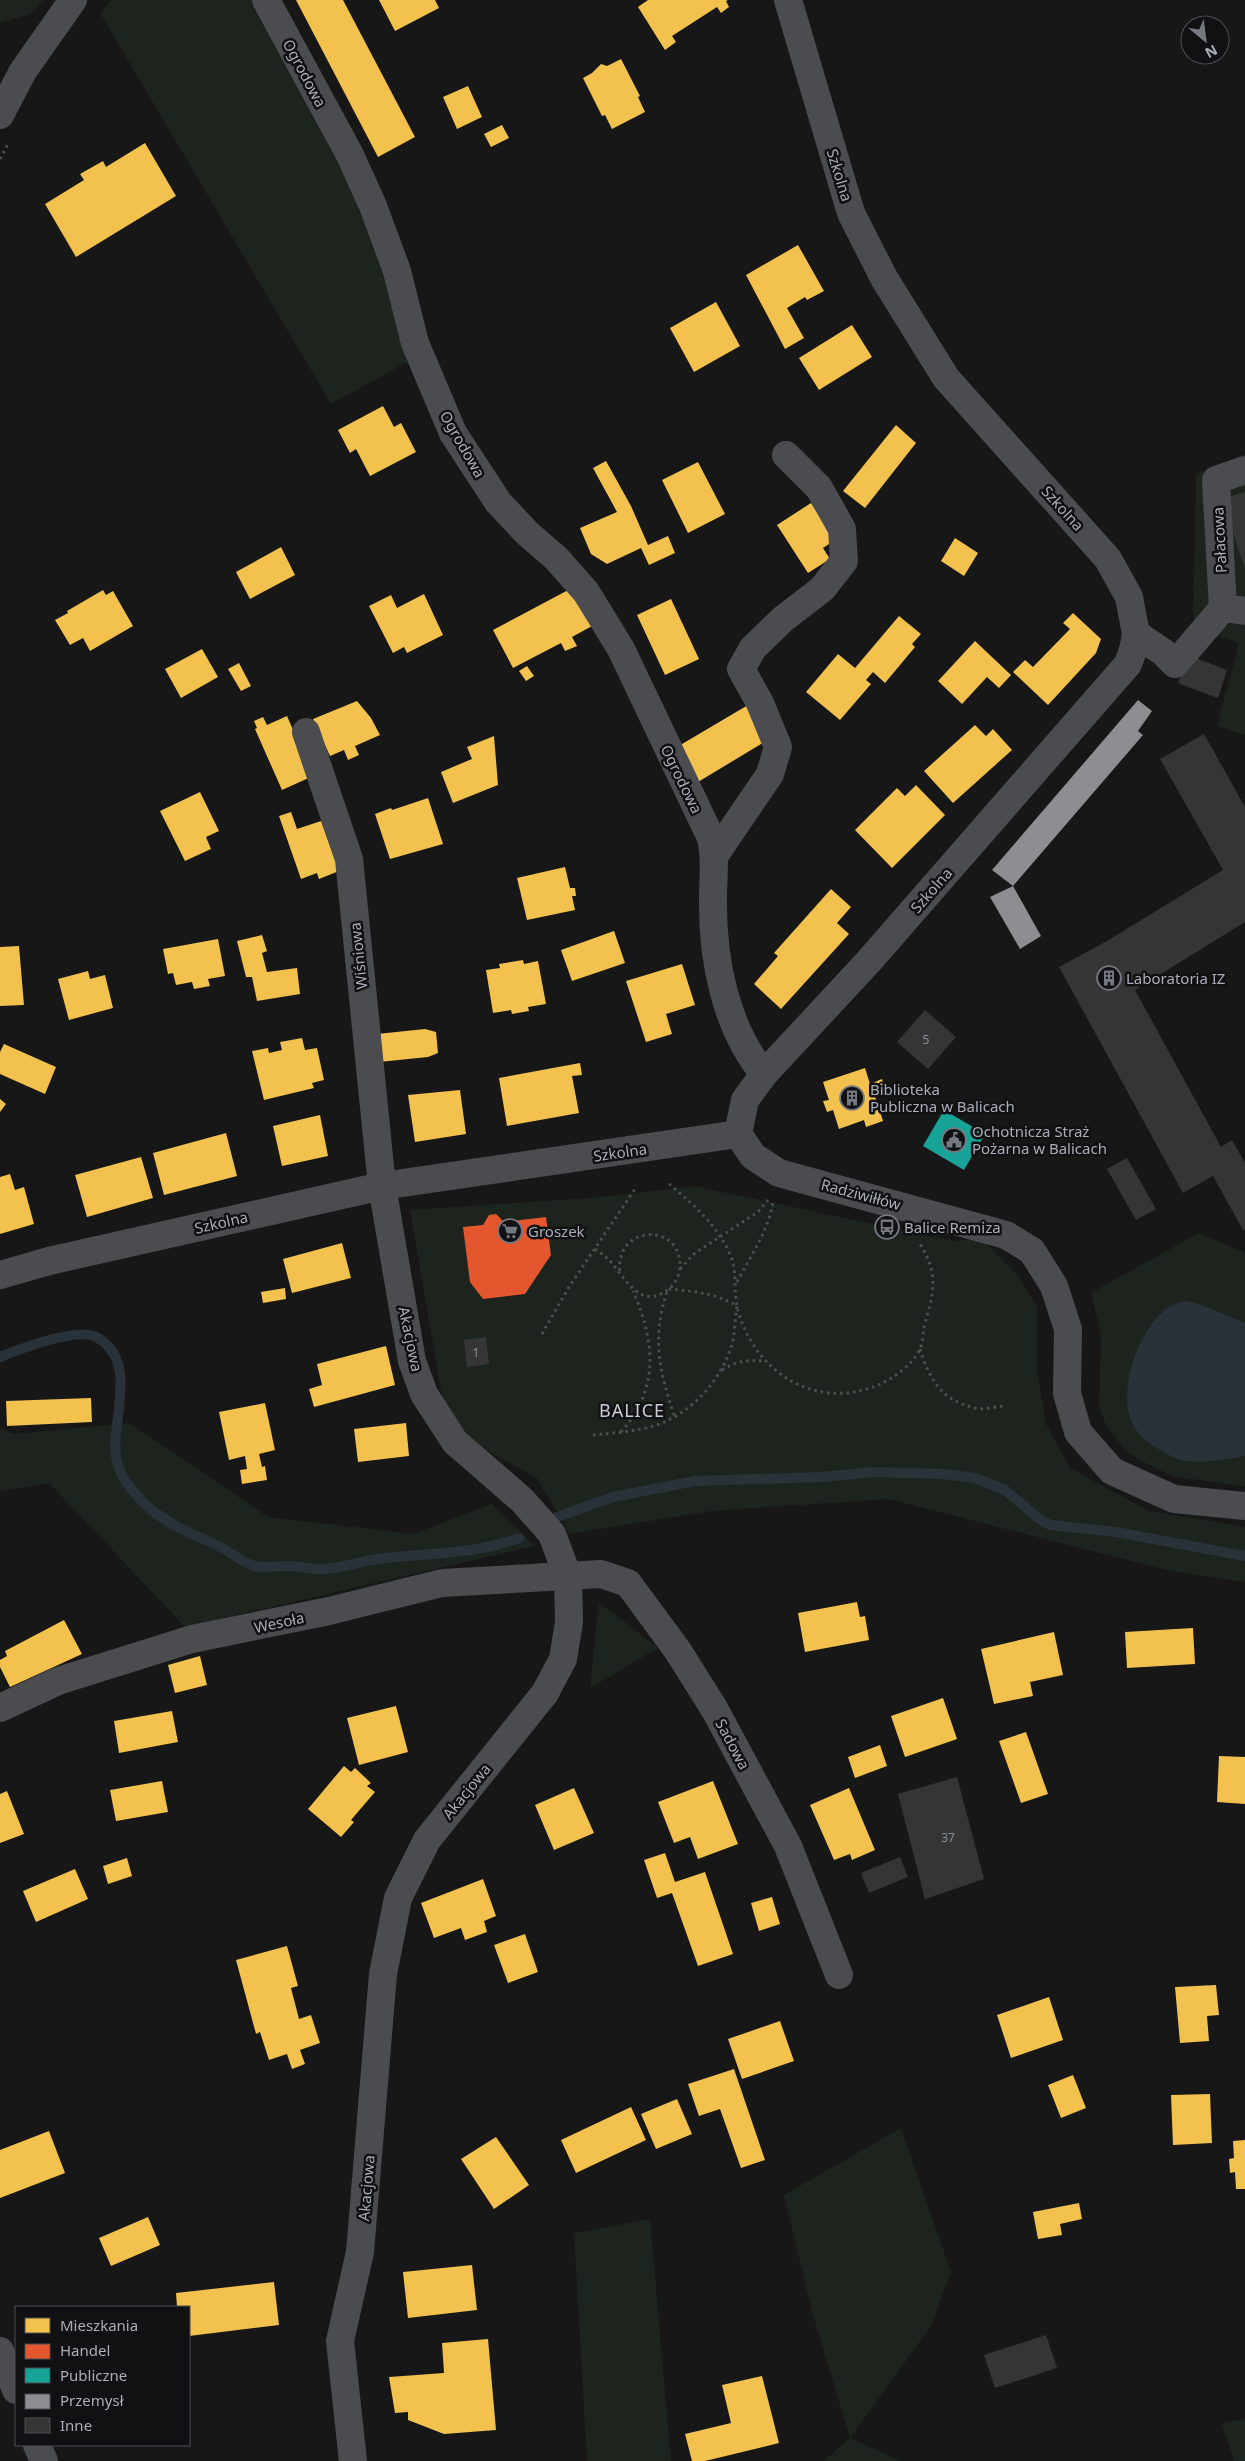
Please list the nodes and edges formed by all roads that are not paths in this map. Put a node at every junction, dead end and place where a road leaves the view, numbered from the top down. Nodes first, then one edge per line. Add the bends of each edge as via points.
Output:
1 (74, 0) edge
2 (266, 0) edge
3 (788, 0) edge
4 (0, 115) edge
5 (786, 456) dead end
6 (1245, 470) edge
7 (1234, 610) edge
8 (1136, 634) junction
9 (306, 732) dead end
10 (715, 855) junction
11 (764, 1074) junction
12 (738, 1134) junction
13 (382, 1186) junction
14 (0, 1275) edge
15 (1245, 1506) edge
16 (568, 1577) junction
17 (0, 1708) edge
18 (839, 1976) dead end
19 (0, 2351) edge
20 (15, 2388) edge
21 (37, 2446) edge
22 (44, 2461) edge
23 (353, 2461) edge

1 - 4 street via 23,71
2 - 10 street, Ogrodowa via 350,155 373,206 397,271 415,343 453,433 498,502 586,592 621,649 711,838
3 - 8 street, Szkolna via 851,212 884,278 946,378 1108,559 1129,597
5 - 10 street via 819,488 842,529 844,561 822,589 783,619 753,648 742,669 778,747 770,774
6 - 7 street, Pałacowa via 1216,480
7 - 8 street via 1175,664
8 - 11 street, Szkolna via 1128,664 869,961
9 - 13 street, Wiśniowa via 349,859
10 - 11 street, Ogrodowa via 712,898 717,965 745,1046
11 - 12 street, Szkolna via 745,1100
12 - 13 street, Szkolna
12 - 15 street, Radziwiłłów via 753,1156 779,1173 1006,1235 1032,1251 1054,1286 1068,1329 1067,1393 1078,1432 1112,1471 1174,1498
13 - 14 street, Szkolna via 57,1259
13 - 16 street, Akacjowa via 412,1361 424,1394 455,1442 522,1500 552,1534
16 - 17 street, Wesoła via 442,1583 329,1611 192,1639 58,1681
16 - 18 street, Sadowa via 601,1574 628,1583 678,1651 715,1710 788,1846
16 - 23 street, Akacjowa via 569,1622 563,1659 546,1693 427,1840 398,1898 383,1974 360,2252 340,2341
19 - 20 street
21 - 22 street

